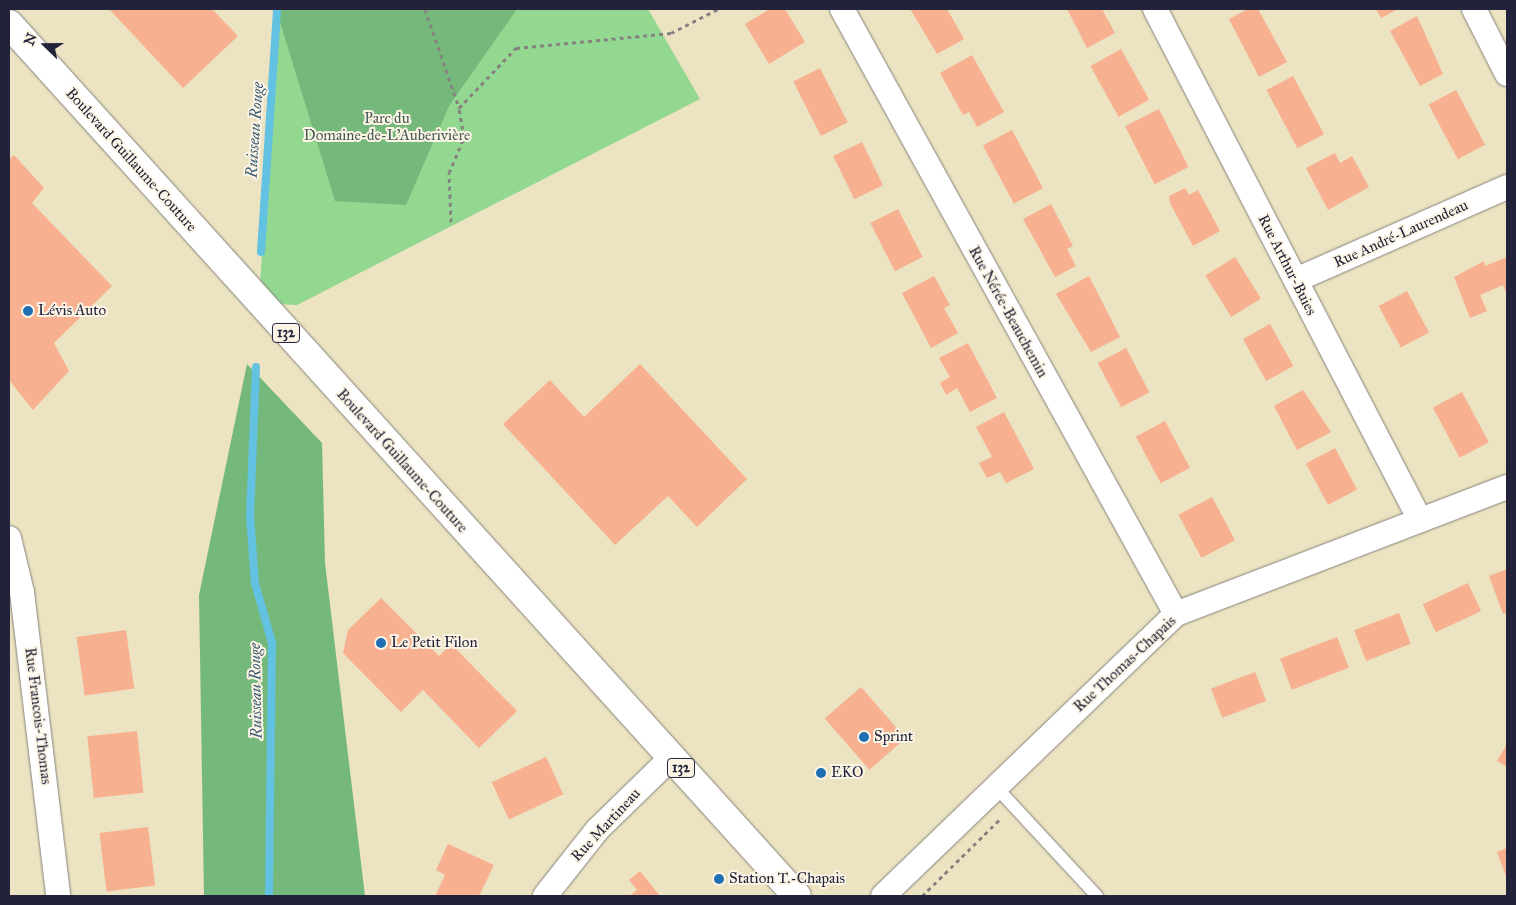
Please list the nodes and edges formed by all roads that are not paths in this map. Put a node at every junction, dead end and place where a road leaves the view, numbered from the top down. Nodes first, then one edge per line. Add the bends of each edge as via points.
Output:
1 (842, 9) edge
2 (1155, 9) edge
3 (1474, 9) edge
4 (9, 24) edge
5 (1507, 74) edge
6 (1507, 187) edge
7 (1296, 280) junction
8 (1507, 486) edge
9 (1420, 520) junction
10 (9, 538) edge
11 (1176, 614) junction
12 (672, 758) junction
13 (996, 787) junction
14 (58, 896) edge
15 (546, 896) edge
16 (797, 896) edge
17 (883, 896) edge
18 (1097, 896) edge

1 - 11 street, Rue Nérée-Beauchemin
2 - 7 street, Rue Arthur-Buies
3 - 5 street
4 - 12 main road, Boulevard Guillaume-Couture / 132
6 - 7 street, Rue André-Laurendeau
7 - 9 street, Rue Arthur-Buies
8 - 9 street, Rue Thomas-Chapais
9 - 11 street, Rue Thomas-Chapais
10 - 14 street, Rue Francois-Thomas via 22,592
11 - 13 street, Rue Thomas-Chapais
12 - 15 street, Rue Martineau via 598,829
12 - 16 main road, Boulevard Guillaume-Couture / 132
13 - 17 street, Rue Thomas-Chapais
13 - 18 lane

